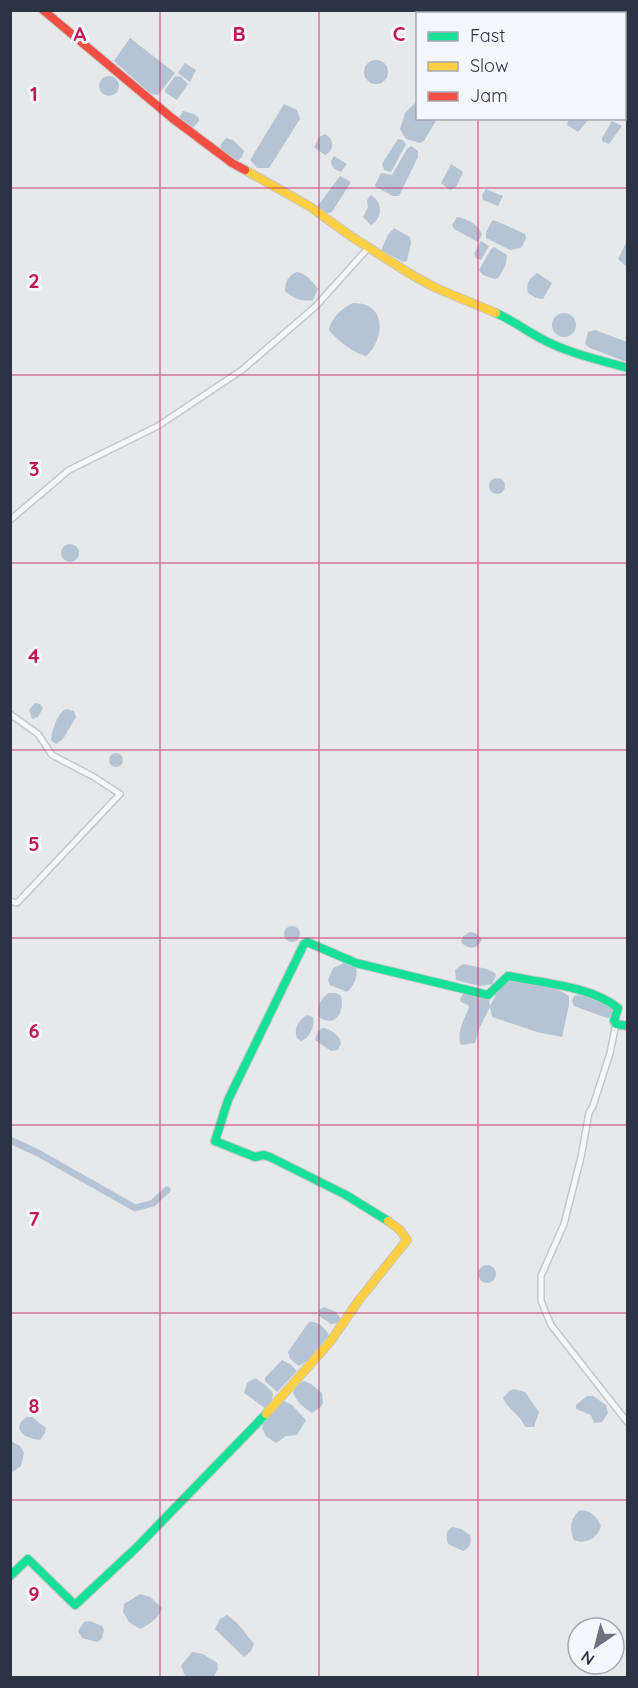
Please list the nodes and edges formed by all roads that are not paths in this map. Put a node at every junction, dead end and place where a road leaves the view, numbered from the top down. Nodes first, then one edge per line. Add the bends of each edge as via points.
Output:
1 (43, 10) edge
2 (369, 247) junction
3 (627, 368) edge
4 (10, 520) edge
5 (10, 714) edge
6 (10, 901) edge
7 (616, 1024) junction
8 (627, 1026) edge
9 (627, 1423) edge
10 (10, 1576) edge

1 - 2 street via 232,163 309,206
2 - 3 street via 436,288 507,318 541,339
2 - 4 street via 316,306 242,370 158,426 69,470
5 - 6 street via 38,734 52,755 120,794 17,903
7 - 8 street
7 - 9 street via 589,1113 564,1224 541,1276 541,1300 551,1325
7 - 10 street via 616,1005 583,993 508,976 488,995 362,965 308,942 304,944 228,1100 215,1142 255,1157 270,1157 386,1218 407,1240 330,1342 258,1424 75,1605 28,1559

